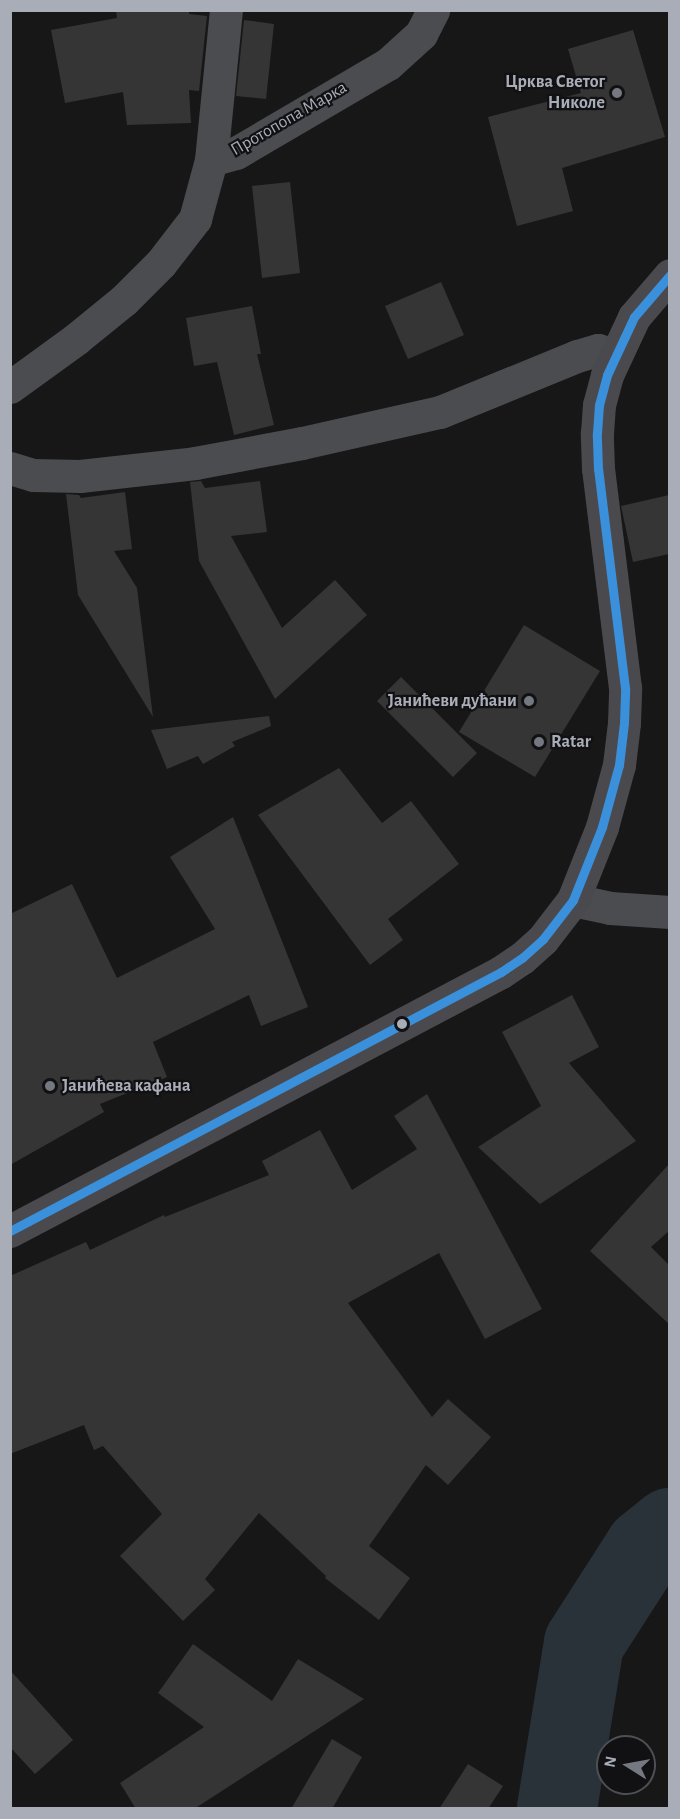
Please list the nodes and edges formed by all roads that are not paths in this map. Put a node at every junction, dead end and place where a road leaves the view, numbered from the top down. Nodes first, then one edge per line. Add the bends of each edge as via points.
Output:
1 (226, 10) edge
2 (433, 10) edge
3 (211, 160) junction
4 (669, 275) edge
5 (615, 355) junction
6 (10, 387) edge
7 (10, 468) edge
8 (573, 900) junction
9 (669, 912) edge
10 (10, 1231) edge

1 - 3 street
2 - 3 street, Протопопа Марка via 421,34 388,64 236,153
3 - 6 street, Протопопа Марка via 195,219 161,263 84,333
4 - 5 street via 634,317
5 - 7 street via 598,350 577,356 440,412 195,463 81,476 33,475
5 - 8 street via 599,405 597,433 625,688 624,723 619,765 602,827
8 - 9 street via 610,908
8 - 10 street via 543,939 501,972

